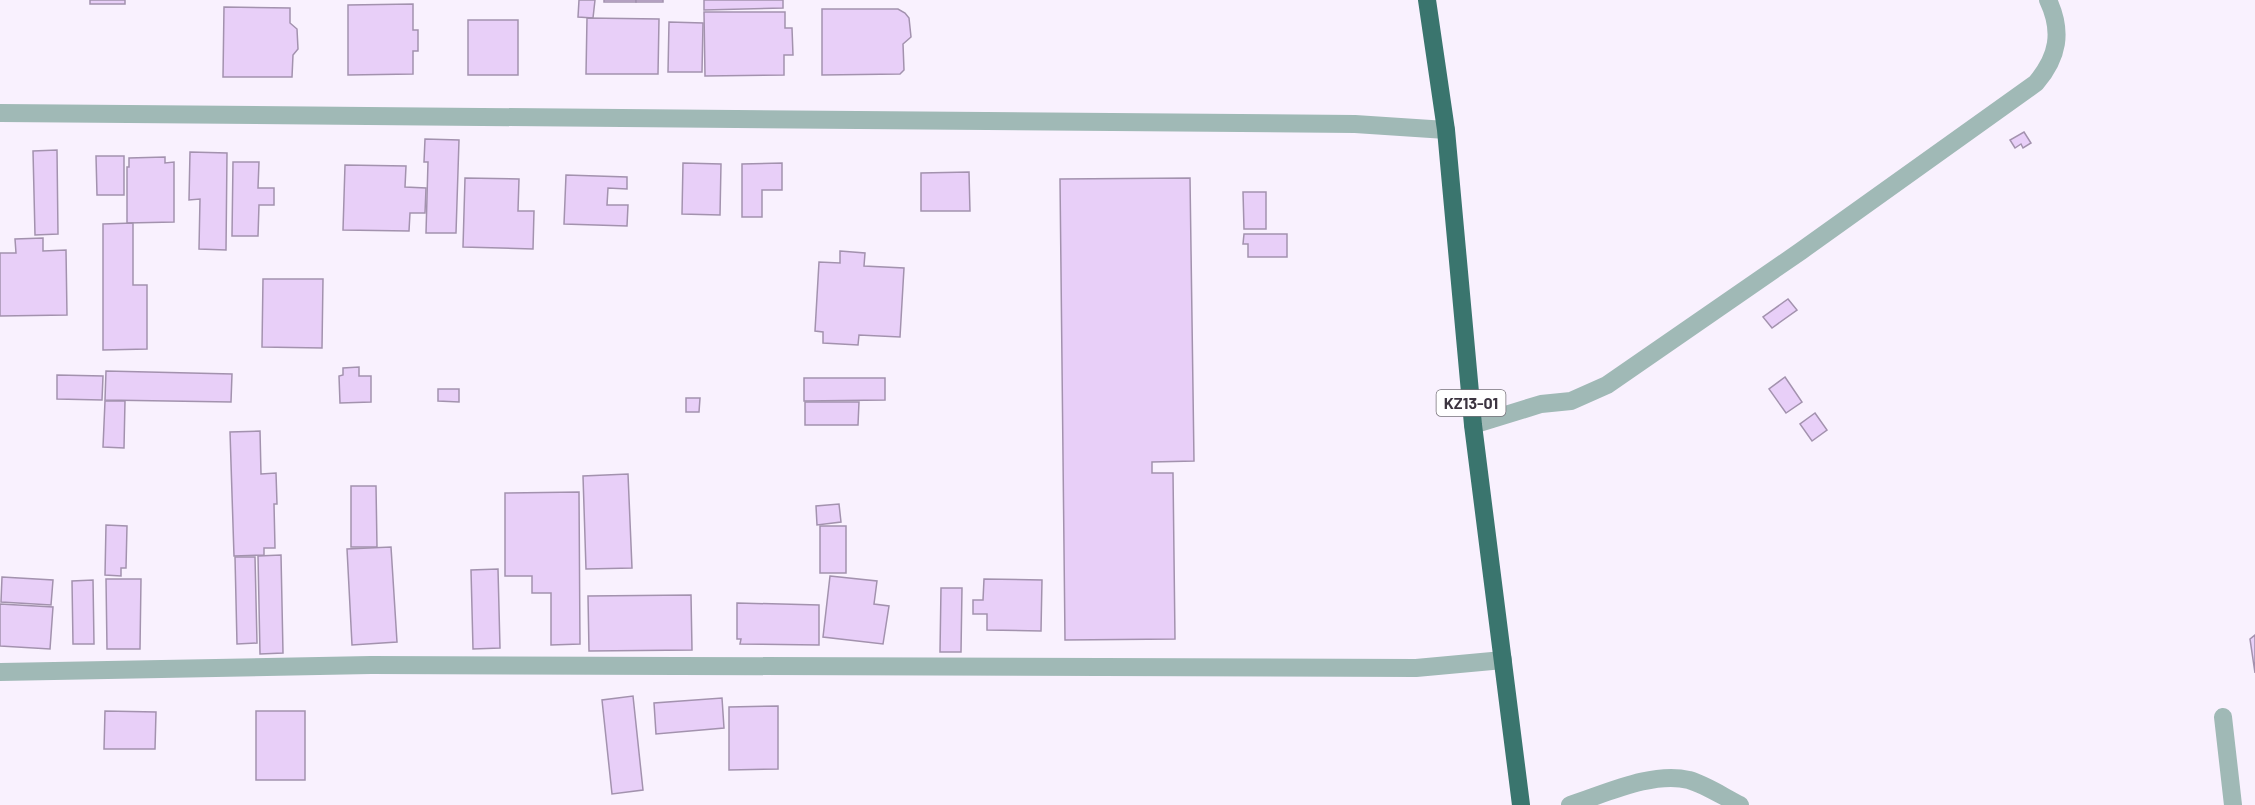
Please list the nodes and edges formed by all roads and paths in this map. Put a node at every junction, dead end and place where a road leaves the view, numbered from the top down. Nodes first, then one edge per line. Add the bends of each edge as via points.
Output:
1 (1427, 0) edge
2 (2048, 0) edge
3 (0, 113) edge
4 (1446, 130) junction
5 (1473, 425) junction
6 (1503, 660) junction
7 (0, 672) edge
8 (2223, 717) dead end
9 (1521, 805) edge
10 (1570, 805) edge
11 (1740, 805) edge
12 (2233, 805) edge

1 - 4 highway, KZ13-01
2 - 5 street via 2057,46 2036,83 1607,386 1571,401 1540,404
3 - 4 street via 1319,123
4 - 5 highway, KZ13-01
5 - 6 highway, KZ13-01
6 - 7 street via 1416,668 371,665
6 - 9 highway, KZ13-01
8 - 12 street
10 - 11 street via 1667,777 1690,781

